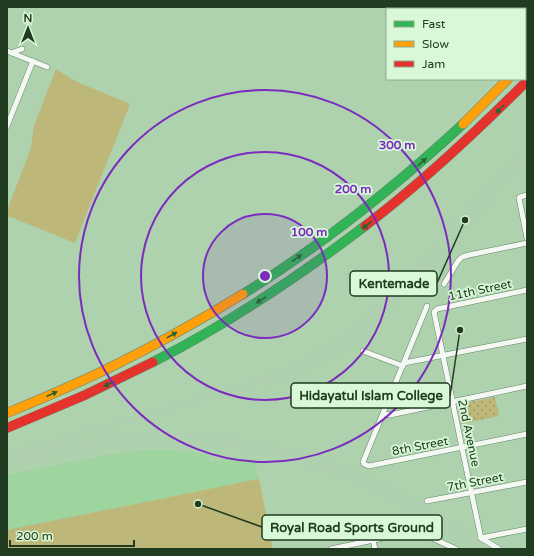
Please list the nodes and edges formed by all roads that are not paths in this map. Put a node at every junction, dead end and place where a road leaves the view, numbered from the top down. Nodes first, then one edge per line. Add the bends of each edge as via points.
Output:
1 (22, 49) dead end
2 (9, 52) edge
3 (33, 61) junction
4 (47, 66) dead end
5 (507, 80) edge
6 (527, 81) edge
7 (7, 126) edge
8 (527, 195) edge
9 (527, 238) edge
10 (527, 243) edge
11 (444, 284) dead end
12 (527, 290) edge
13 (427, 306) dead end
14 (437, 309) joint
15 (527, 338) edge
16 (363, 350) dead end
17 (443, 356) junction
18 (403, 365) junction
19 (527, 386) edge
20 (453, 402) junction
21 (10, 411) edge
22 (383, 414) junction
23 (7, 428) edge
24 (527, 434) edge
25 (462, 448) junction
26 (527, 482) edge
27 (471, 493) junction
28 (427, 501) dead end
29 (527, 529) edge
30 (481, 538) junction
31 (373, 540) junction
32 (331, 549) edge
33 (375, 549) edge
34 (456, 549) edge
35 (499, 549) edge

1 - 2 street
2 - 3 street
3 - 4 street
3 - 7 street
21 -> 5 highway via 78,383 138,354 277,272 322,242 395,185 446,141
6 -> 23 highway via 474,135 398,202 274,292 144,367
8 - 9 street via 520,197 519,200
10 - 11 street via 462,257
12 - 14 street, 11th Street
13 - 18 street
14 - 17 street, 2nd Avenue via 434,314
15 - 17 street
16 - 18 street
17 - 18 street
17 - 20 street, 2nd Avenue
18 - 22 street
19 - 20 street
20 - 22 street via 390,415
20 - 25 street, 2nd Avenue
22 - 25 street, 8th Street via 364,464 369,466
24 - 25 street, 8th Street
25 - 27 street, 2nd Avenue
26 - 27 street, 7th Street
27 - 28 street, 7th Street
27 - 30 street, 2nd Avenue
29 - 30 street
30 - 35 street
31 - 32 street
31 - 33 street
31 - 34 street via 416,531

